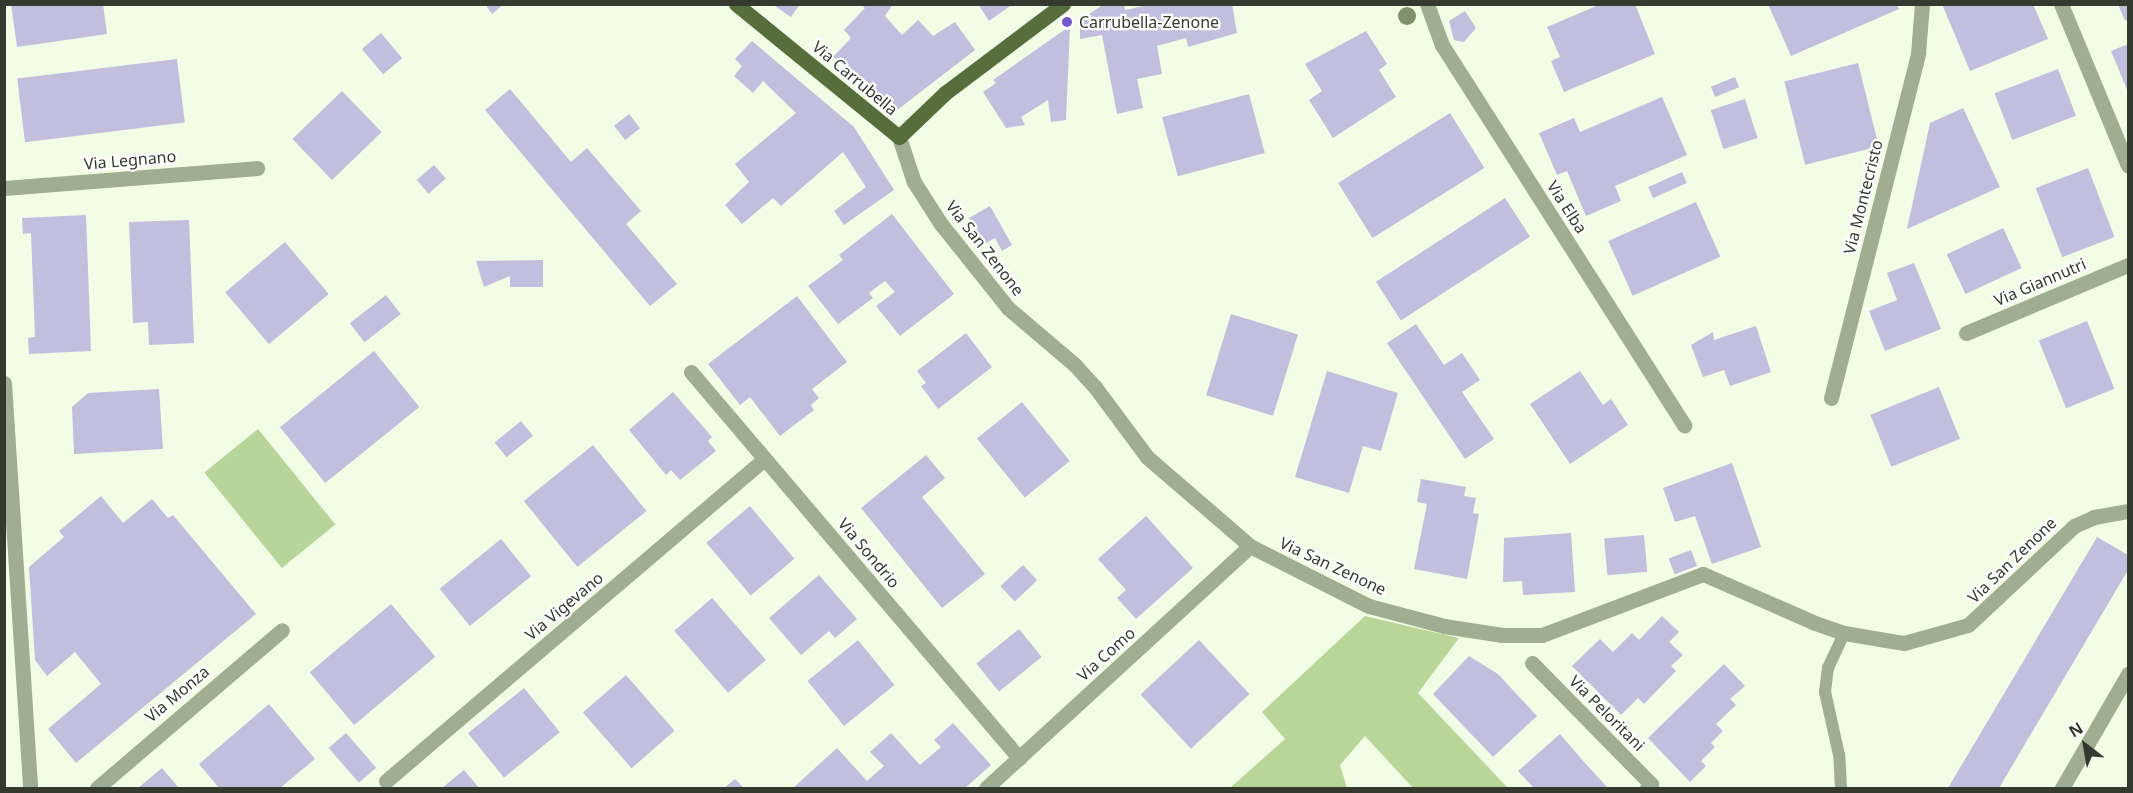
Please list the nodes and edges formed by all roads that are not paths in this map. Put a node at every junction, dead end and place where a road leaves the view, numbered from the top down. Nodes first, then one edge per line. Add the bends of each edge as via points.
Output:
1 (736, 4) edge
2 (1063, 4) edge
3 (1427, 4) edge
4 (1922, 4) edge
5 (2061, 4) edge
6 (899, 137) junction
7 (2128, 166) edge
8 (257, 168) dead end
9 (4, 188) edge
10 (2128, 265) edge
11 (1966, 333) dead end
12 (691, 372) dead end
13 (4, 383) edge
14 (1831, 398) dead end
15 (1684, 425) dead end
16 (765, 459) junction
17 (2128, 511) edge
18 (1250, 546) junction
19 (282, 630) dead end
20 (1844, 633) junction
21 (1532, 663) dead end
22 (2128, 674) edge
23 (1019, 758) junction
24 (386, 780) dead end
25 (30, 789) edge
26 (98, 789) edge
27 (986, 789) edge
28 (1647, 789) edge
29 (1841, 789) edge
30 (2062, 789) edge

1 - 6 main road, Via Carrubella
2 - 6 main road, Via Carrubella via 945,93
3 - 15 street, Via Elba via 1442,45
4 - 14 street, Via Montecristo via 1918,53
5 - 7 street
6 - 18 street, Via San Zenone via 914,182 941,224 1008,308 1075,365 1147,457
8 - 9 street, Via Legnano
10 - 11 street, Via Giannutri
12 - 16 street, Via Sondrio
13 - 25 street
16 - 23 street, Via Sondrio
16 - 24 street, Via Vigevano
17 - 20 street, Via San Zenone via 2094,517 2074,526 2053,542 1986,612 1950,633 1904,643
18 - 20 street, Via San Zenone via 1369,606 1444,626 1502,635 1542,635 1703,574
18 - 23 street, Via Como
19 - 26 street, Via Monza
20 - 29 lane via 1828,668 1825,692 1839,755
21 - 28 street, Via Peloritani via 1652,784
22 - 30 street
23 - 27 street, Via Como

